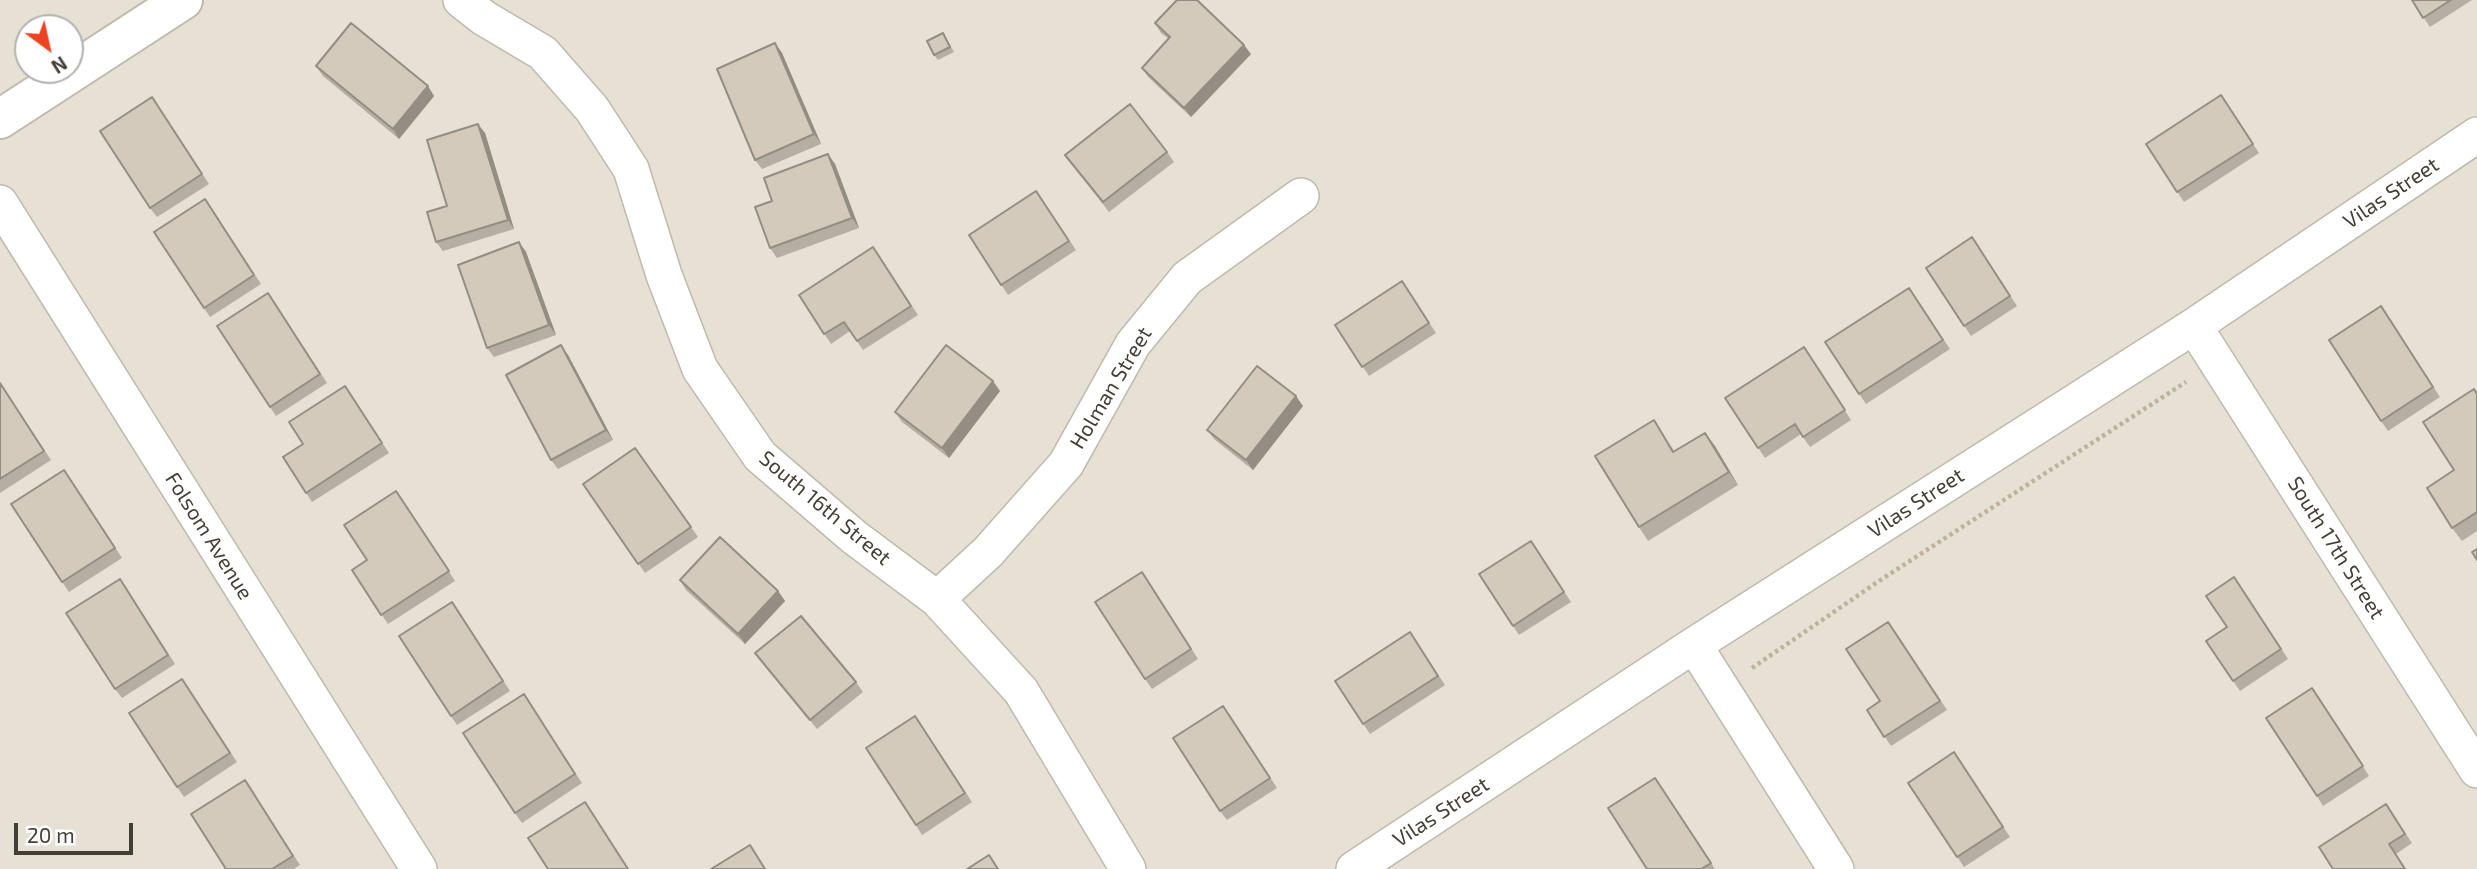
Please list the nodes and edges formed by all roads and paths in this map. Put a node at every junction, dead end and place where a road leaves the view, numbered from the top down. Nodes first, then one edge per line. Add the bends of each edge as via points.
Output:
1 (183, 0) edge
2 (461, 0) edge
3 (0, 119) edge
4 (2477, 135) edge
5 (1301, 196) dead end
6 (0, 203) edge
7 (2194, 326) junction
8 (937, 599) junction
9 (1694, 645) junction
10 (2477, 770) edge
11 (419, 869) edge
12 (1128, 869) edge
13 (1354, 869) edge
14 (1836, 869) edge

1 - 3 street
2 - 8 street, South 16th Street via 543,53 592,109 631,169 700,369 760,456
4 - 7 street, Vilas Street
5 - 8 street, Holman Street via 1187,278 1133,344 1066,464 988,552
6 - 11 street, Folsom Avenue
7 - 9 street, Vilas Street
7 - 10 street, South 17th Street
8 - 12 street, South 16th Street via 1021,691
9 - 13 street, Vilas Street
9 - 14 street

